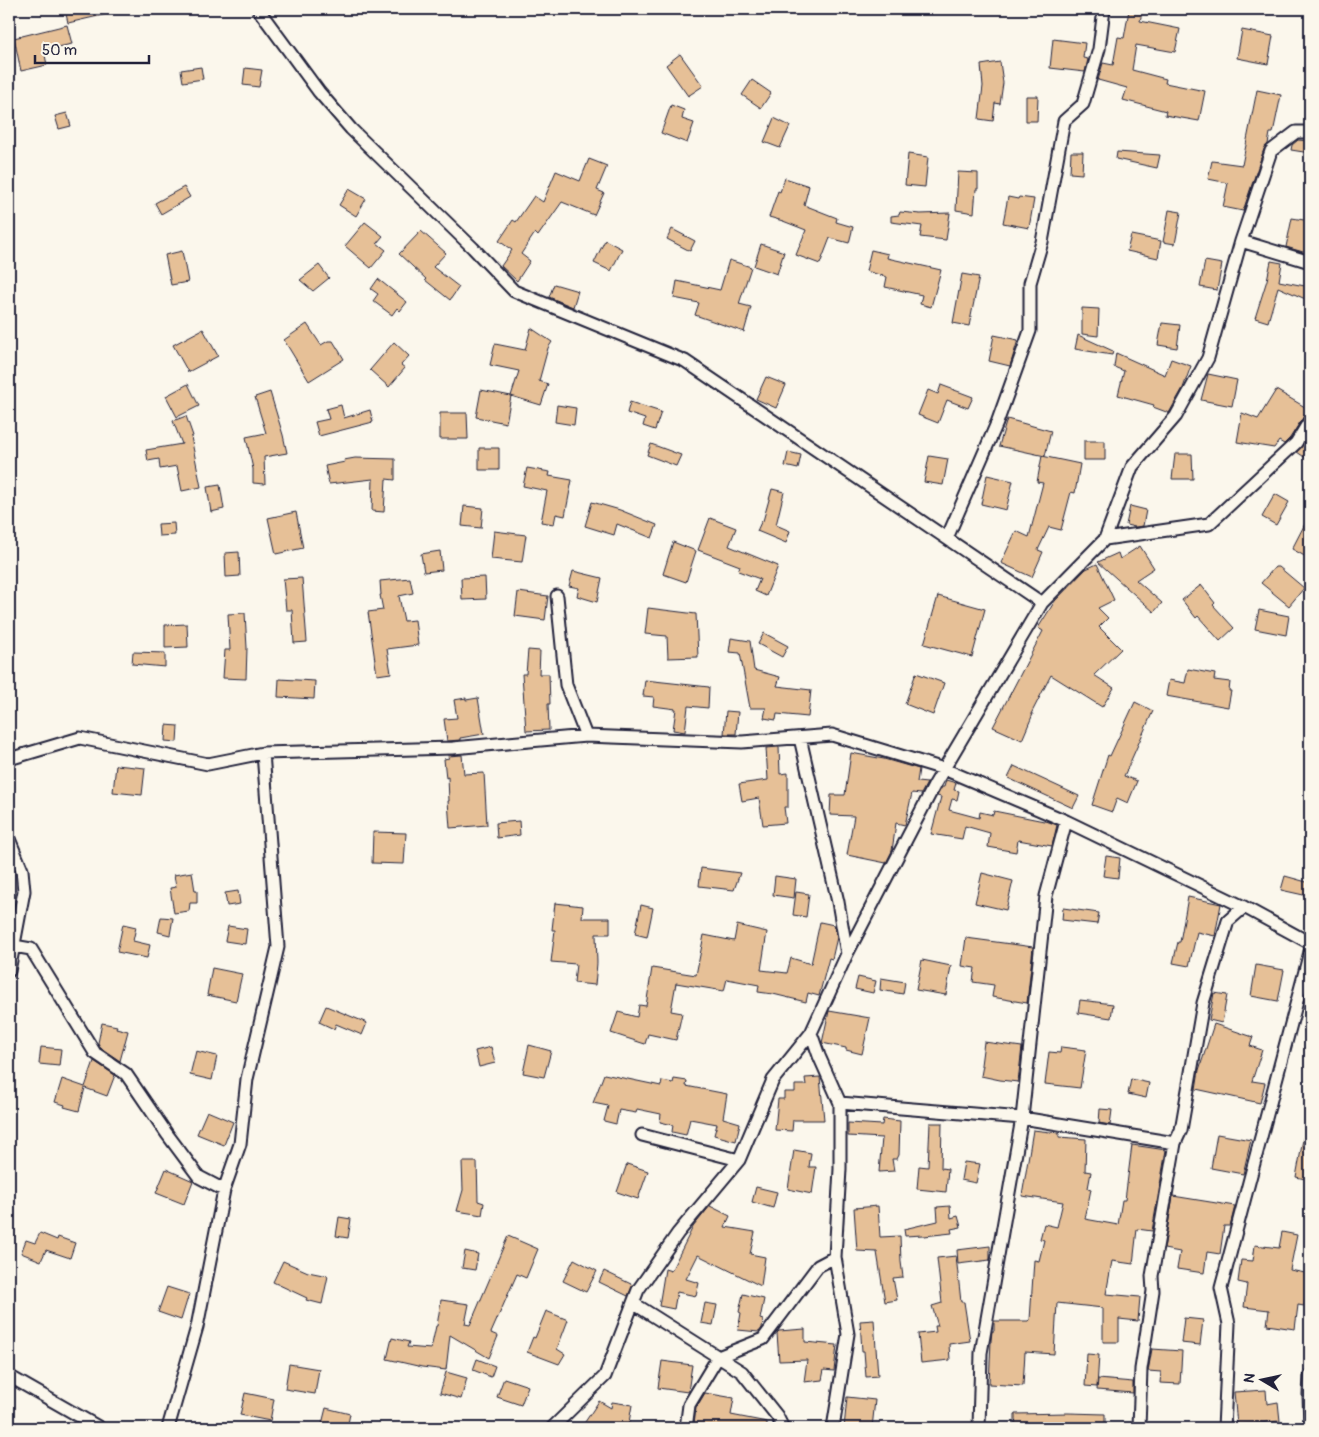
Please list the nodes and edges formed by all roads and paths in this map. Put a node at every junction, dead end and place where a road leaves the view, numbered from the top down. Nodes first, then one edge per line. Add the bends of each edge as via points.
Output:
1 (258, 9) edge
2 (1104, 9) edge
3 (1310, 132) edge
4 (1241, 241) junction
5 (1310, 262) edge
6 (1310, 420) edge
7 (947, 538) junction
8 (1105, 540) junction
9 (557, 596) dead end
10 (1042, 603) junction
11 (586, 736) junction
12 (800, 738) junction
13 (263, 753) junction
14 (9, 759) edge
15 (944, 769) junction
16 (1066, 820) junction
17 (9, 839) edge
18 (1244, 906) junction
19 (1310, 943) edge
20 (14, 946) junction
21 (1310, 952) edge
22 (847, 954) junction
23 (9, 971) edge
24 (811, 1033) junction
25 (840, 1103) junction
26 (1022, 1118) junction
27 (642, 1136) dead end
28 (1175, 1143) junction
29 (739, 1160) junction
30 (224, 1190) junction
31 (835, 1257) junction
32 (633, 1303) junction
33 (718, 1357) junction
34 (9, 1376) edge
35 (1310, 1376) edge
36 (100, 1428) edge
37 (168, 1428) edge
38 (552, 1428) edge
39 (686, 1428) edge
40 (783, 1428) edge
41 (833, 1428) edge
42 (979, 1428) edge
43 (1139, 1428) edge
44 (1224, 1428) edge
45 (1310, 1428) edge

1 - 7 street via 319,92 351,129 514,291 685,361
2 - 7 street via 1099,49 1083,104 1064,122 1042,242 1030,283 1030,331 997,423
3 - 4 street via 1296,132 1271,151
4 - 5 street
4 - 8 street via 1208,358 1176,416 1132,466
6 - 8 street via 1296,443 1210,524
7 - 10 street
8 - 10 street
9 - 11 street via 566,685
10 - 15 street
11 - 12 street via 742,742
11 - 13 street via 453,748
12 - 15 street via 832,735
12 - 22 street
13 - 14 street via 208,764 80,738
13 - 30 street via 278,947 247,1079 240,1144
15 - 16 street
15 - 22 street
16 - 18 street
16 - 26 street via 1046,896
17 - 20 street via 22,870 24,891
18 - 19 street
18 - 28 street via 1228,921 1203,1003 1181,1130
20 - 23 street
20 - 30 street via 31,949 95,1053 126,1074 200,1176
21 - 44 street via 1221,1288 1229,1324
22 - 24 street
24 - 25 street
24 - 29 street via 773,1080
25 - 26 street
25 - 31 street
26 - 28 street
26 - 42 street via 981,1353
27 - 29 street
28 - 43 street via 1152,1276 1153,1291 1141,1369
29 - 32 street via 678,1233 638,1290
30 - 37 street via 197,1327
31 - 33 street via 818,1266 763,1339
31 - 41 street via 848,1334
32 - 33 street
32 - 38 street via 605,1376
33 - 39 street via 689,1405
33 - 40 street via 742,1372
34 - 36 street
35 - 45 street

